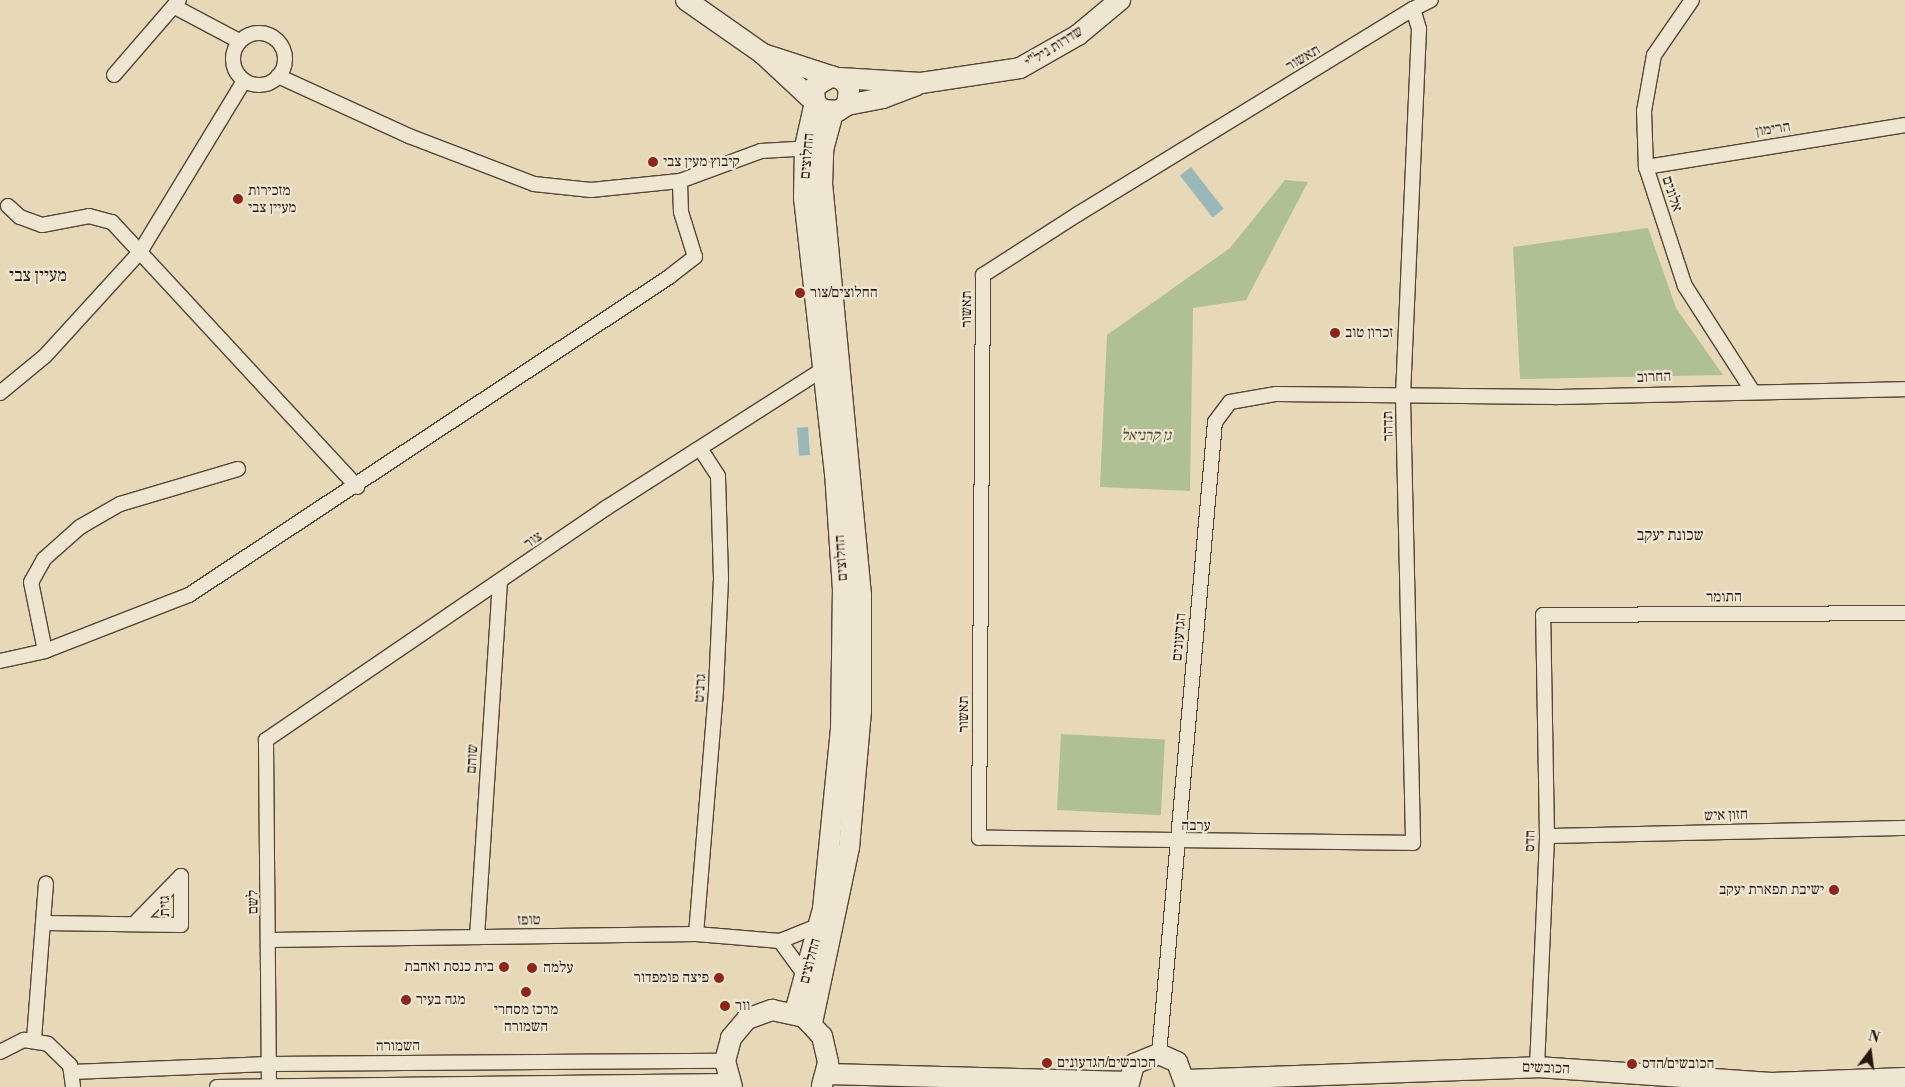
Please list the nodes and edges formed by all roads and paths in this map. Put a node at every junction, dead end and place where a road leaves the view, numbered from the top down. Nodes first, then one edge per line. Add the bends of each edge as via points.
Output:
1 (686, 0) edge
2 (1120, 0) edge
3 (1431, 0) edge
4 (1692, 0) edge
5 (177, 3) edge
6 (1413, 9) junction
7 (239, 41) junction
8 (763, 54) junction
9 (114, 75) dead end
10 (278, 76) junction
11 (836, 77) junction
12 (244, 81) junction
13 (921, 83) junction
14 (815, 102) junction
15 (840, 108) junction
16 (1905, 125) edge
17 (814, 148) junction
18 (1646, 167) junction
19 (680, 181) junction
20 (8, 206) dead end
21 (140, 252) junction
22 (822, 370) junction
23 (1751, 389) junction
24 (1905, 389) edge
25 (0, 393) edge
26 (1403, 398) junction
27 (700, 448) junction
28 (238, 470) dead end
29 (357, 487) junction
30 (500, 583) junction
31 (1905, 613) edge
32 (1543, 615) joint
33 (45, 651) junction
34 (0, 661) edge
35 (266, 740) joint
36 (1905, 828) edge
37 (1547, 836) junction
38 (979, 838) joint
39 (1176, 842) junction
40 (1413, 843) joint
41 (46, 883) dead end
42 (44, 923) junction
43 (134, 924) dead end
44 (820, 925) junction
45 (696, 934) junction
46 (272, 936) junction
47 (477, 936) junction
48 (780, 941) junction
49 (807, 978) junction
50 (803, 1018) junction
51 (34, 1039) junction
52 (0, 1052) edge
53 (1159, 1054) junction
54 (468, 1061) junction
55 (725, 1061) junction
56 (269, 1064) junction
57 (1537, 1067) junction
58 (72, 1072) junction
59 (1905, 1078) edge
60 (825, 1081) edge
61 (1186, 1083) edge
62 (469, 1084) edge
63 (731, 1084) edge
64 (1128, 1084) edge
65 (1771, 1085) edge
66 (269, 1086) edge
67 (73, 1087) edge
68 (217, 1087) edge

1 - 8 street, שדרות ניל"י
2 - 13 street, שדרות ניל"י via 1078,35 1020,68
3 - 6 street, תאשור
4 - 18 street, אלונים via 1654,55 1644,111
5 - 7 street
5 - 9 street
6 - 26 street, תדהר via 1419,29
6 - 38 street, תאשור via 983,276
7 - 10 street via 261,33 276,39 285,61
7 - 12 street via 234,66
8 - 11 street, שדרות ניל"י
8 - 14 street, שדרות ניל"י
10 - 12 street via 259,85
10 - 19 street via 409,136 534,184 591,190
11 - 13 street, שדרות ניל"י
11 - 14 street, החלוצים via 814,86
11 - 15 street via 849,89
12 - 21 street
13 - 15 street, שדרות ניל"י via 883,98
14 - 15 street, שדרות ניל"י
14 - 17 street, החלוצים
15 - 17 street, החלוצים
16 - 18 street, הרימון
17 - 19 street via 761,151
17 - 22 street, החלוצים via 808,252
17 - 50 street, החלוצים via 825,227 861,595 861,711 849,848
18 - 23 street, אלונים via 1684,286
19 - 29 street via 680,212 695,257
20 - 21 street via 20,217 42,225 89,216 102,218 128,234
21 - 25 street via 45,356
21 - 29 street
22 - 27 street, צור
22 - 44 street, החלוצים via 835,474 844,659 834,824
23 - 24 street, החרוב
23 - 26 street, החרוב
26 - 39 street, הגדעונים via 1276,394 1230,402 1215,422
26 - 40 street, תדהר
27 - 30 street, צור
27 - 45 street, גרניט via 718,476 721,578
28 - 33 street via 120,504 80,527 44,559 31,582
29 - 33 street via 189,595
30 - 35 street, צור
30 - 47 street, שוהם
31 - 32 street, התומר
32 - 37 street, הדס
33 - 34 street
35 - 46 street, לשם
36 - 37 street, חזון איש
37 - 57 street, הדס
38 - 39 street, ערבה
39 - 40 street, ערבה
39 - 53 street, הגדעונים
41 - 42 street
42 - 43 street
42 - 51 street
44 - 48 street, טופז via 808,934
44 - 49 street, החלוצים
45 - 47 street, טופז
45 - 48 street, טופז
46 - 47 street, טופז
46 - 56 street, לשם
48 - 49 street
49 - 50 street, החלוצים
50 - 55 street via 772,1010 747,1019 730,1038
50 - 60 street via 828,1049
51 - 52 street via 14,1043
51 - 58 street via 61,1052
53 - 61 street via 1177,1062
53 - 64 street via 1134,1064
54 - 55 street, השמורה
54 - 56 street, השמורה
54 - 62 street
55 - 63 street
56 - 58 street, השמורה
56 - 66 street, לשם
57 - 61 street, הכובשים
57 - 65 street, הכובשים
58 - 67 street
59 - 65 street, הכובשים
60 - 64 street
62 - 63 street
62 - 66 street
66 - 68 street

